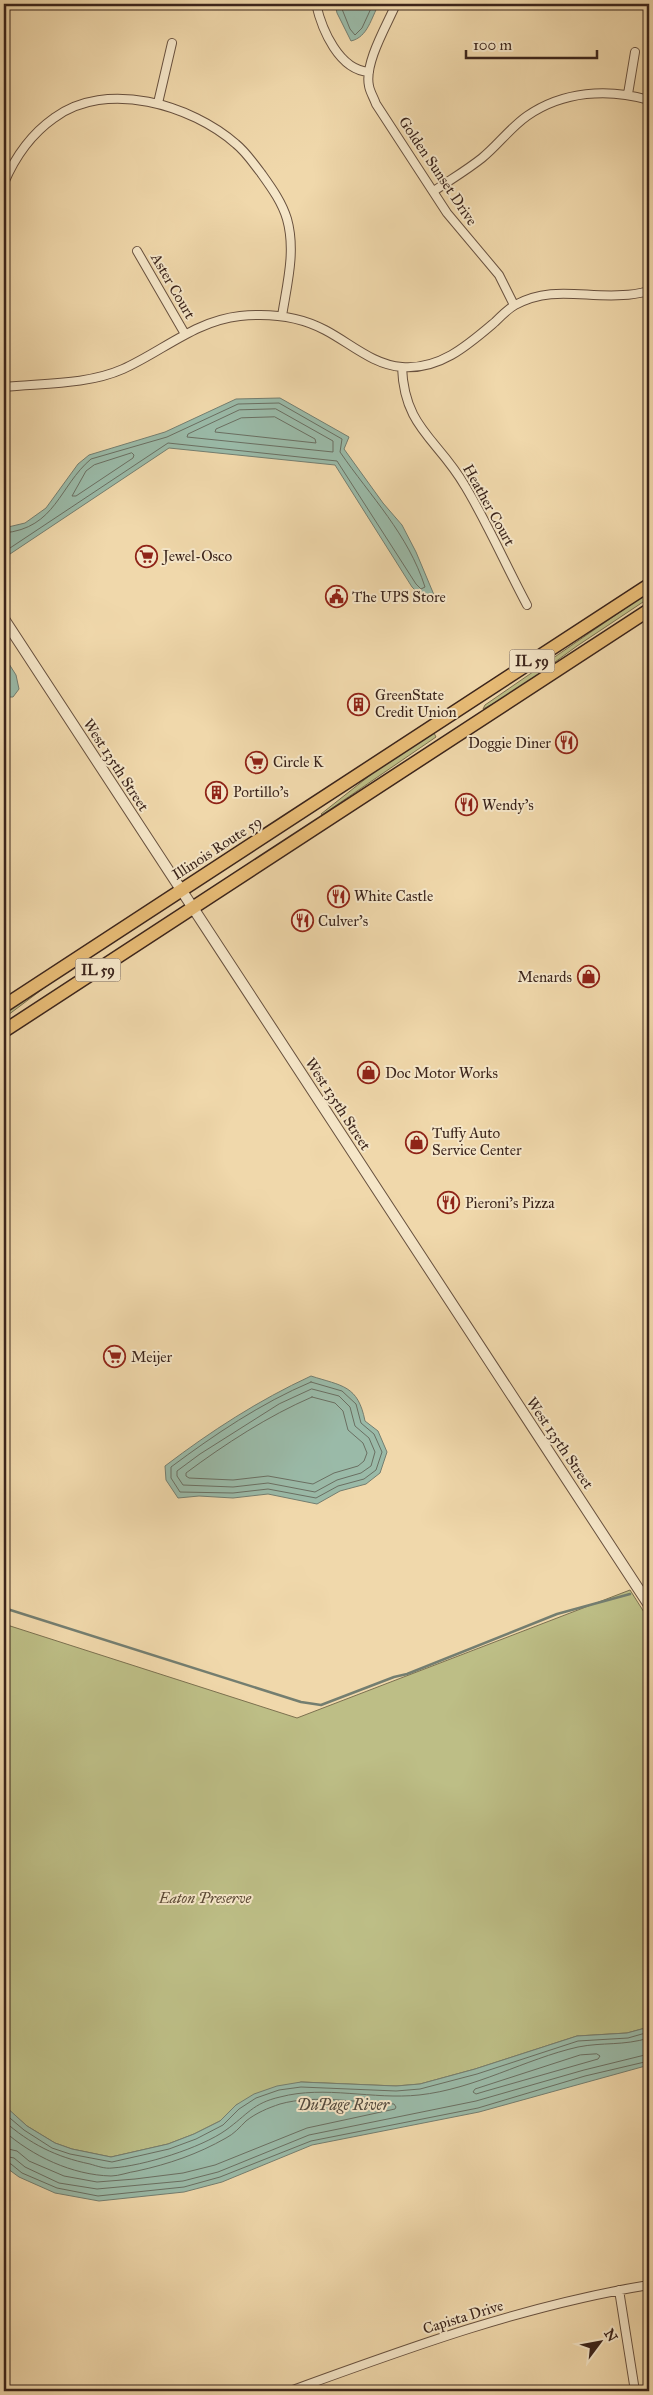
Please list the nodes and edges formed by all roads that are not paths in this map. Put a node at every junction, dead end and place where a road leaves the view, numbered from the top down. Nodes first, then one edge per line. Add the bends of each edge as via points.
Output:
1 (316, 4) edge
2 (396, 4) edge
3 (172, 43) dead end
4 (635, 52) dead end
5 (368, 72) junction
6 (628, 94) junction
7 (649, 100) edge
8 (158, 103) junction
9 (4, 183) edge
10 (434, 191) junction
11 (137, 251) dead end
12 (649, 291) edge
13 (514, 305) junction
14 (282, 316) junction
15 (185, 334) junction
16 (402, 367) junction
17 (4, 387) edge
18 (649, 585) edge
19 (527, 605) dead end
20 (649, 610) edge
21 (4, 619) edge
22 (181, 891) junction
23 (192, 908) junction
24 (4, 1006) edge
25 (4, 1030) edge
26 (649, 1605) edge
27 (649, 2286) edge
28 (620, 2290) junction
29 (290, 2391) edge
30 (635, 2391) edge

1 - 5 street via 339,55 349,66
2 - 5 street
3 - 8 street
4 - 6 street
5 - 10 street, Golden Sunset Drive via 376,104
6 - 7 street
6 - 10 street via 599,92 572,96 547,106 528,116 482,158
8 - 9 street via 104,100 80,105 55,116 32,136 13,162
8 - 14 street via 190,115 237,144 275,194 291,235
10 - 13 street, Golden Sunset Drive via 458,227 499,275
11 - 15 street, Aster Court
12 - 13 street via 623,295 560,292
13 - 16 street via 447,358 426,366
14 - 15 street via 239,316 211,322
14 - 16 street via 305,321 382,363
15 - 17 street via 122,370 73,381
16 - 19 street, Heather Court via 406,402 413,417 465,486
18 - 22 main road, Illinois Route 59 / IL 59
20 - 23 main road, IL 59
21 - 22 street, West 135th Street
22 - 23 street, West 135th Street
22 - 24 main road, Illinois Route 59 / IL 59
23 - 25 main road, IL 59
23 - 26 street, West 135th Street
27 - 28 street, Capista Drive
28 - 29 street, Capista Drive via 457,2332
28 - 30 street

